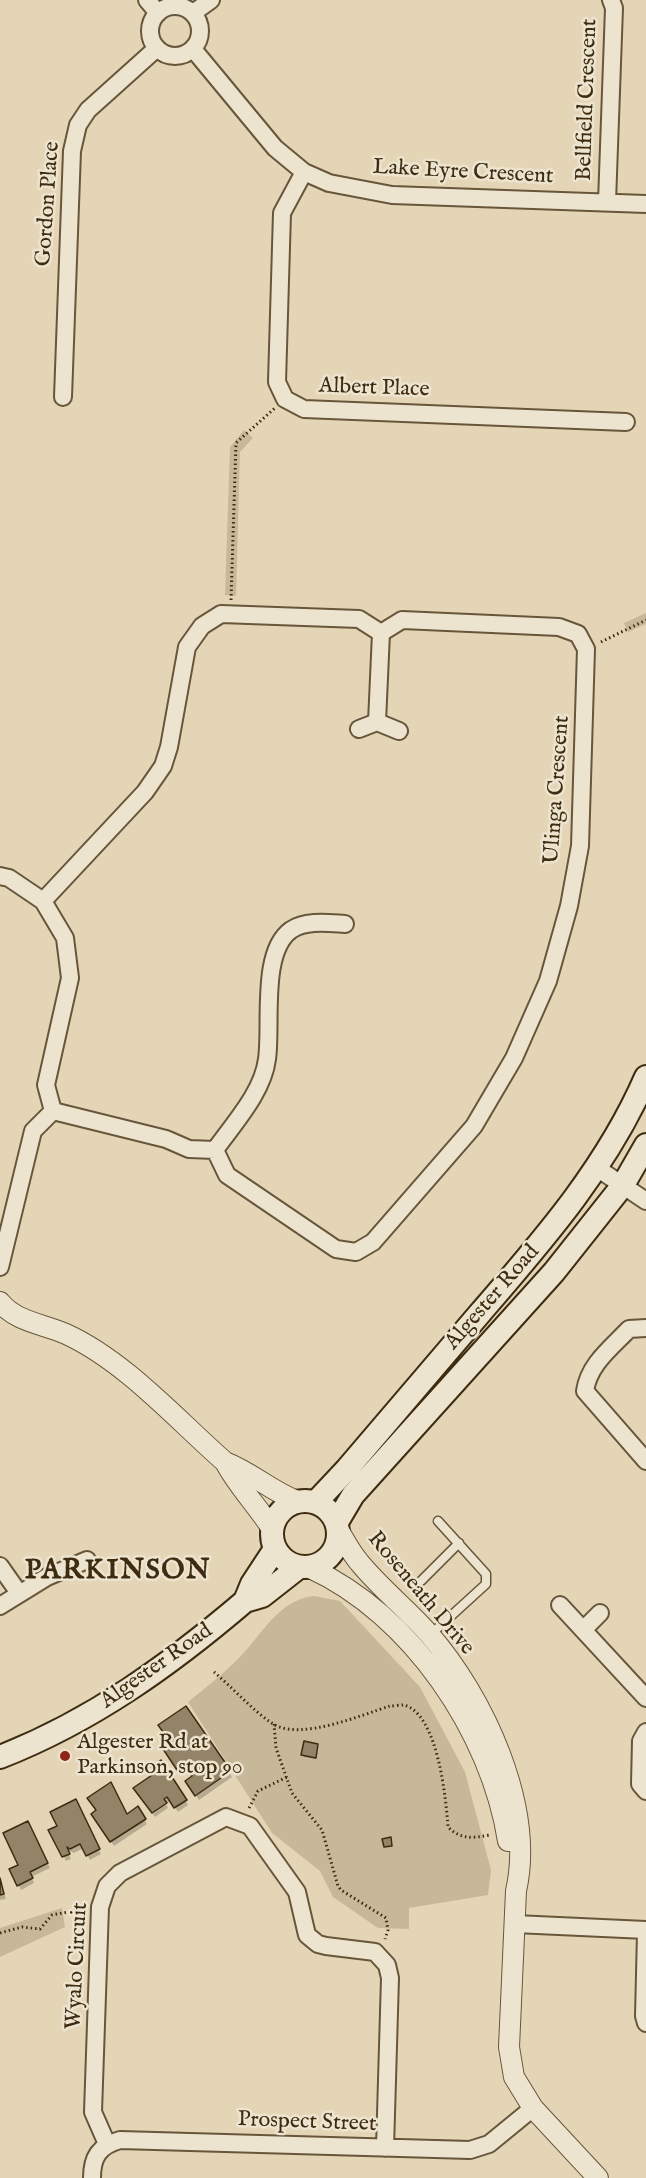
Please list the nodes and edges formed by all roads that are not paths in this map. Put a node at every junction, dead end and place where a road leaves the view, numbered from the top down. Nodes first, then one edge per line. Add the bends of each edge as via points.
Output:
1 (211, 0) edge
2 (611, 0) edge
3 (152, 6) edge
4 (193, 13) junction
5 (157, 48) junction
6 (193, 49) junction
7 (304, 172) junction
8 (607, 202) junction
9 (646, 204) edge
10 (63, 397) dead end
11 (626, 422) dead end
12 (381, 633) junction
13 (377, 723) junction
14 (359, 729) dead end
15 (399, 731) dead end
16 (0, 876) edge
17 (43, 901) junction
18 (345, 924) dead end
19 (646, 1077) edge
20 (53, 1111) junction
21 (646, 1145) edge
22 (215, 1150) junction
23 (597, 1168) junction
24 (623, 1185) junction
25 (646, 1201) edge
26 (0, 1267) edge
27 (0, 1302) edge
28 (646, 1328) edge
29 (646, 1461) edge
30 (225, 1462) junction
31 (306, 1502) junction
32 (438, 1521) dead end
33 (338, 1527) junction
34 (274, 1539) junction
35 (459, 1543) junction
36 (87, 1560) dead end
37 (0, 1566) edge
38 (305, 1567) junction
39 (421, 1581) dead end
40 (19, 1593) junction
41 (245, 1601) junction
42 (560, 1605) dead end
43 (0, 1606) edge
44 (600, 1614) dead end
45 (583, 1630) junction
46 (430, 1635) junction
47 (415, 1648) junction
48 (646, 1698) edge
49 (646, 1732) edge
50 (0, 1757) edge
51 (646, 1791) edge
52 (516, 1891) junction
53 (515, 1924) junction
54 (646, 1931) edge
55 (646, 2023) edge
56 (533, 2108) junction
57 (107, 2144) junction
58 (385, 2148) junction
59 (92, 2178) edge
60 (598, 2178) edge

1 - 4 street
2 - 8 street, Bellfield Crescent via 614,8
3 - 4 street via 179,6
3 - 5 street via 150,34
4 - 6 street via 200,35
5 - 6 street via 171,56
5 - 10 street, Gordon Place via 88,110 78,125 72,151
6 - 7 street, Lake Eyre Crescent via 275,148
7 - 8 street, Lake Eyre Crescent via 329,183 392,195
7 - 11 street, Albert Place via 282,213 278,382 285,399 304,409
8 - 9 street, Lake Eyre Crescent
12 - 13 street
12 - 17 street via 359,619 231,613 221,614 202,626 187,647 170,747 162,766 151,784
12 - 22 street, Ulinga Crescent via 402,620 559,627 578,634 586,649 580,846 569,906 548,981 514,1058 474,1126 373,1242 356,1252 336,1249 227,1175
13 - 14 street
13 - 15 street
16 - 17 street
17 - 20 street via 65,938 70,978 46,1085
18 - 22 street via 312,923 291,930 277,947 271,975 267,1060 258,1087
19 - 23 main road, Algester Road
20 - 22 street via 166,1139 189,1149
20 - 26 street via 33,1131
21 - 24 main road, Algester Road
23 - 24 street
23 - 31 main road, Algester Road via 532,1253 347,1469
24 - 25 street
24 - 33 main road, Algester Road via 554,1272 353,1495
27 - 30 street via 18,1317 65,1334 110,1360
28 - 29 street via 629,1329 595,1364 585,1391
30 - 31 street via 246,1470 282,1496
30 - 34 street via 236,1484 260,1509
31 - 33 main road via 324,1506
31 - 34 main road via 281,1511
32 - 35 lane
33 - 38 main road via 335,1550 329,1558
33 - 46 street, Roseneath Drive via 358,1562
34 - 38 main road via 289,1563
34 - 41 main road, Algester Road
35 - 39 lane
35 - 46 lane via 486,1574 486,1584
36 - 40 street
37 - 40 street
38 - 41 main road, Algester Road via 262,1596
38 - 47 street, Roseneath Drive via 340,1582 367,1600
40 - 43 street
41 - 50 main road, Algester Road via 140,1685
42 - 45 street
44 - 45 street
45 - 48 street
46 - 47 lane
46 - 52 street, Roseneath Drive via 471,1696 500,1754 521,1844
47 - 52 street, Roseneath Drive via 444,1685 485,1763 506,1832
49 - 51 street via 641,1741 640,1784
52 - 53 street, Roseneath Drive
53 - 54 street
53 - 56 street, Roseneath Drive via 510,2063
54 - 55 street
56 - 58 street, Prospect Street via 489,2144 470,2150
56 - 60 street, Roseneath Drive
57 - 58 street, Prospect Street via 120,2140
57 - 58 street, Wyalo Circuit via 93,2112 100,1907 107,1886 120,1873 226,1817 250,1826 297,1892 307,1935 326,1947 369,1949 387,1965 390,1978
57 - 59 street via 92,2162

